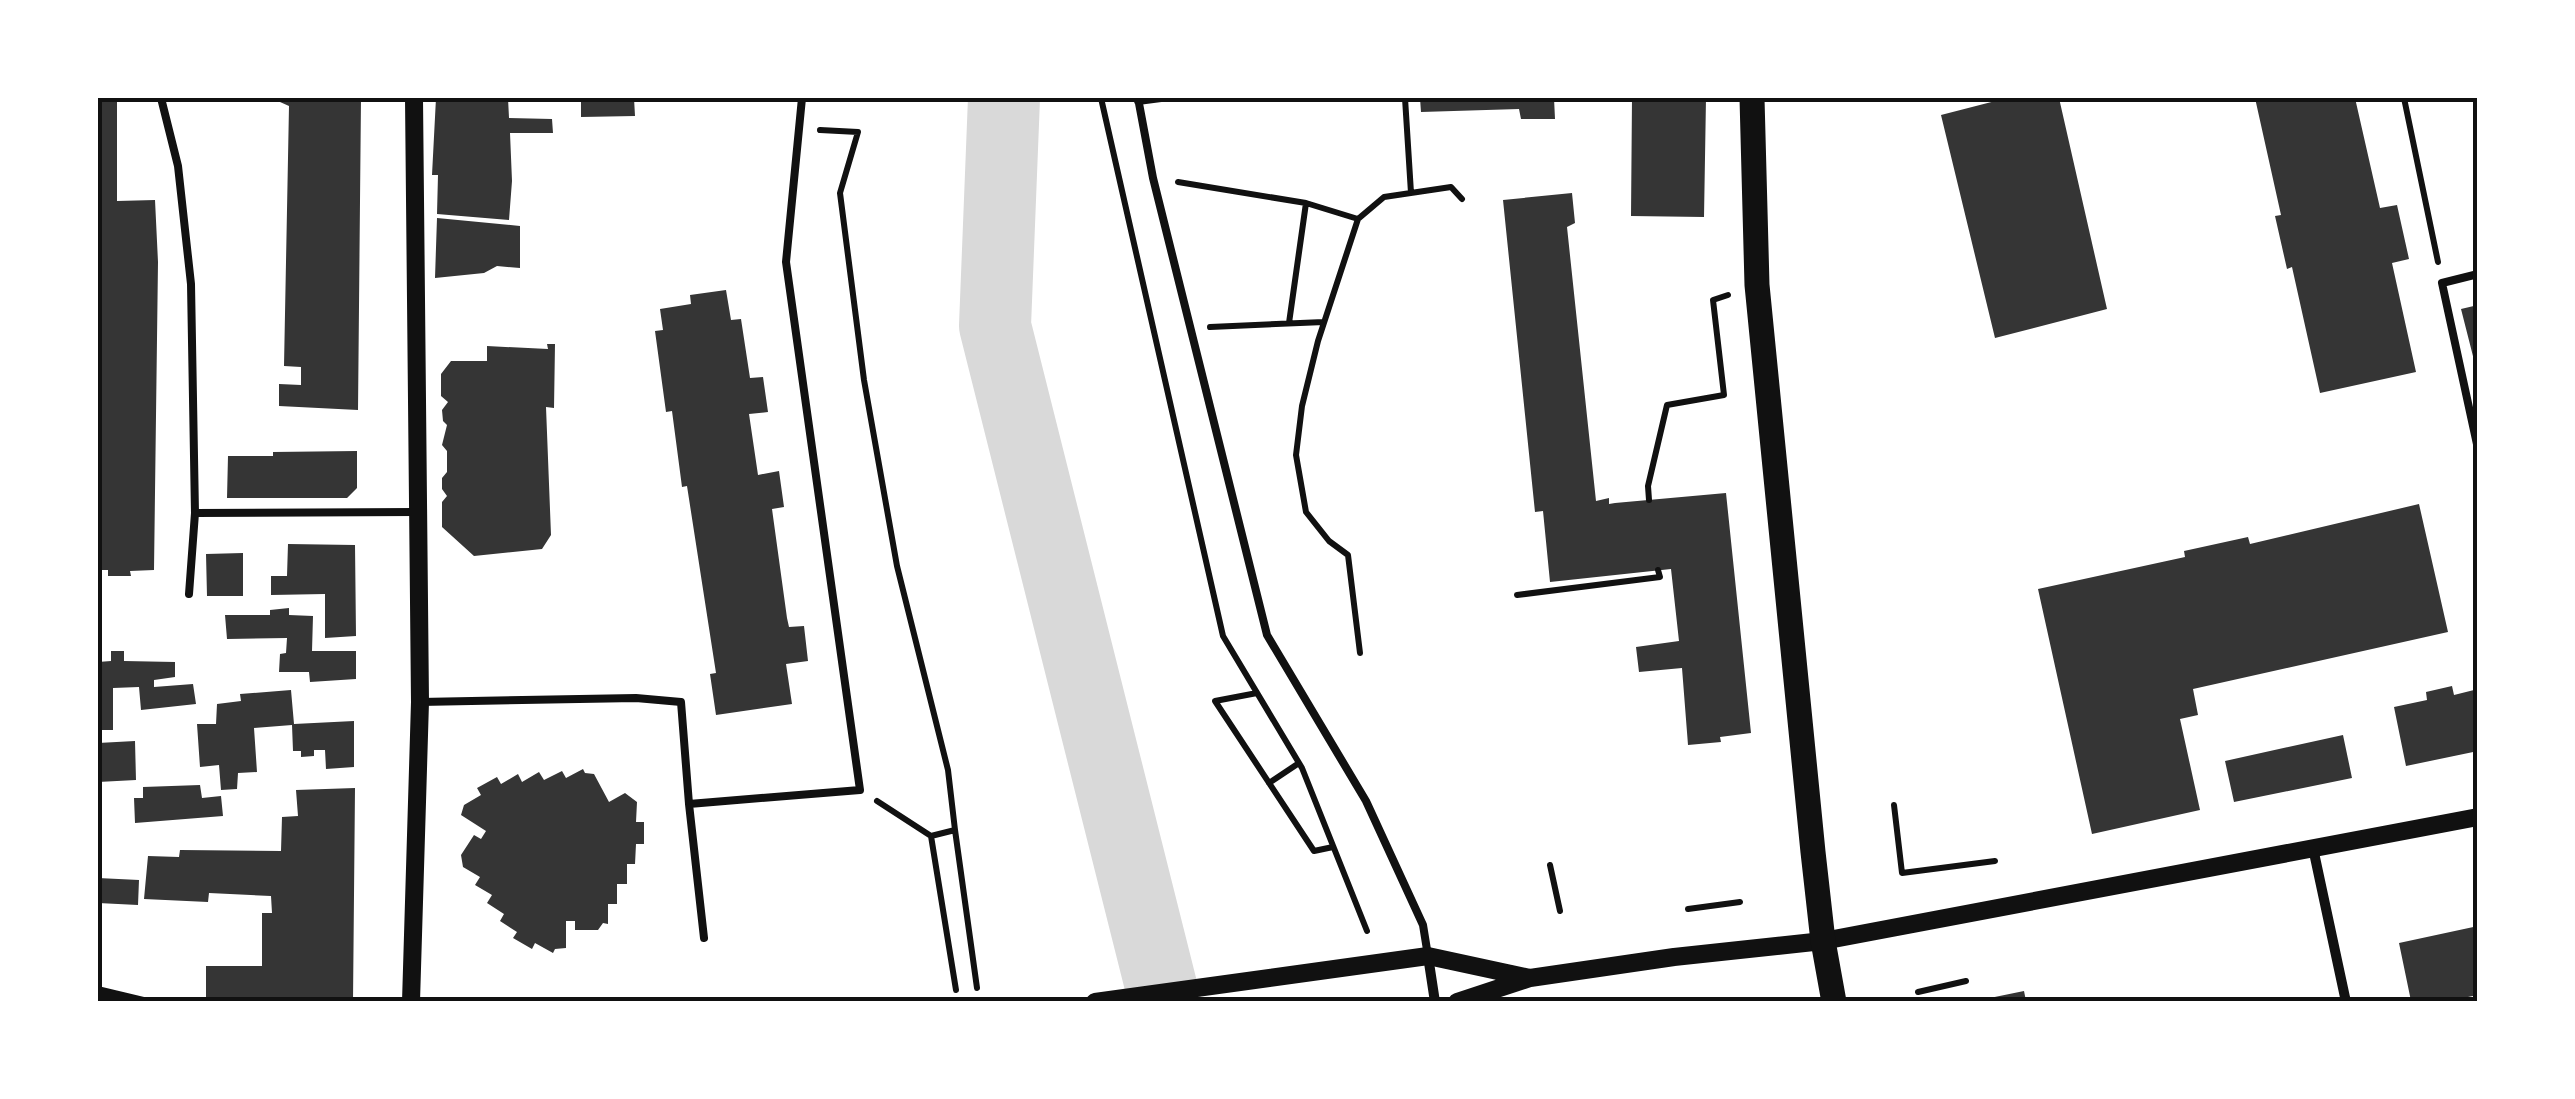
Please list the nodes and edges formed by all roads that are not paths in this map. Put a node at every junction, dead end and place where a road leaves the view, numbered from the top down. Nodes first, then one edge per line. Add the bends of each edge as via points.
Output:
1 (162, 98) edge
2 (414, 98) edge
3 (802, 98) edge
4 (1161, 98) edge
5 (1752, 98) edge
6 (1138, 99) edge
7 (2478, 274) edge
8 (2478, 449) edge
9 (416, 512) junction
10 (195, 513) junction
11 (189, 594) dead end
12 (420, 702) junction
13 (689, 804) junction
14 (2478, 816) edge
15 (2313, 848) junction
16 (704, 938) dead end
17 (1823, 941) junction
18 (1428, 956) junction
19 (1530, 978) junction
20 (98, 991) edge
21 (412, 999) edge
22 (144, 1002) edge
23 (1095, 1002) edge
24 (1435, 1002) edge
25 (1457, 1002) edge
26 (1834, 1002) edge
27 (2346, 1002) edge

1 - 10 lane via 178,166 191,284
2 - 9 street
3 - 13 lane via 786,262 860,790
4 - 6 lane
5 - 17 main road via 1757,285
6 - 18 lane via 1267,634 1366,801 1423,925
7 - 8 lane via 2442,283
9 - 10 lane
9 - 12 street
10 - 11 lane
12 - 13 lane via 681,702
12 - 21 street
13 - 16 lane
14 - 15 street
15 - 17 street
15 - 27 street
17 - 19 street
17 - 26 main road
18 - 19 street
18 - 23 street
18 - 24 street
19 - 25 street
20 - 22 street

